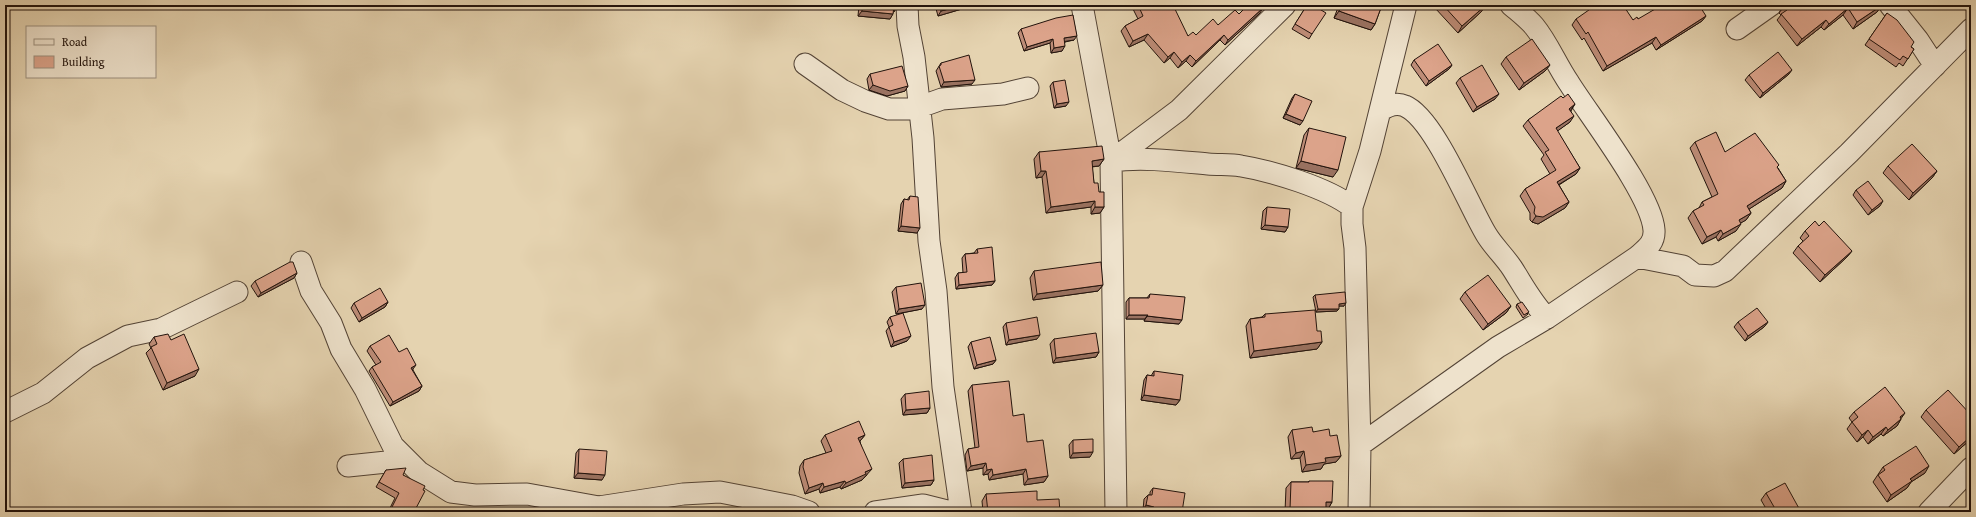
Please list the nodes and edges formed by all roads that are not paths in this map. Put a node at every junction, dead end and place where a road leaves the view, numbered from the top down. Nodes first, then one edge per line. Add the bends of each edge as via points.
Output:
1 (907, 5) edge
2 (1082, 5) edge
3 (1285, 5) edge
4 (1406, 5) edge
5 (1512, 5) edge
6 (1771, 5) edge
7 (1890, 5) edge
8 (1737, 29) dead end
9 (1971, 29) edge
10 (805, 64) dead end
11 (1935, 66) junction
12 (1028, 88) dead end
13 (920, 106) junction
14 (1380, 111) junction
15 (1111, 161) junction
16 (1352, 207) junction
17 (1654, 231) junction
18 (1637, 257) junction
19 (301, 262) dead end
20 (1683, 266) junction
21 (237, 292) dead end
22 (1547, 318) junction
23 (5, 412) edge
24 (1360, 445) junction
25 (406, 460) junction
26 (348, 466) dead end
27 (1971, 468) edge
28 (809, 512) edge
29 (875, 512) edge
30 (951, 512) edge
31 (961, 512) edge
32 (1116, 512) edge
33 (1359, 512) edge
34 (1929, 512) edge

1 - 13 street
2 - 15 street
3 - 15 street via 1179,110
4 - 14 street
5 - 17 street via 1534,26 1547,44 1567,81 1635,183 1652,217
6 - 8 street
7 - 11 street
9 - 11 street
10 - 13 street via 842,90 864,101 889,110 914,109
11 - 20 street via 1838,164 1725,271 1714,276 1695,275
12 - 13 street via 1003,94 942,98
13 - 31 street via 943,387
14 - 16 street
14 - 22 street via 1397,104 1413,111 1456,175 1486,234
15 - 16 street via 1166,160 1240,165 1292,179 1343,200
15 - 32 street
16 - 24 street
17 - 18 street via 1650,245
17 - 20 street
18 - 20 street
18 - 22 street
19 - 25 street via 311,291 331,323 341,348 393,446
21 - 23 street via 161,329 128,336 87,358 43,393
22 - 24 street via 1498,347
24 - 33 street
25 - 26 street
25 - 28 street via 419,472 451,492 475,495 527,494 599,507 683,494 720,492 792,506
27 - 34 street
29 - 30 street via 923,505

